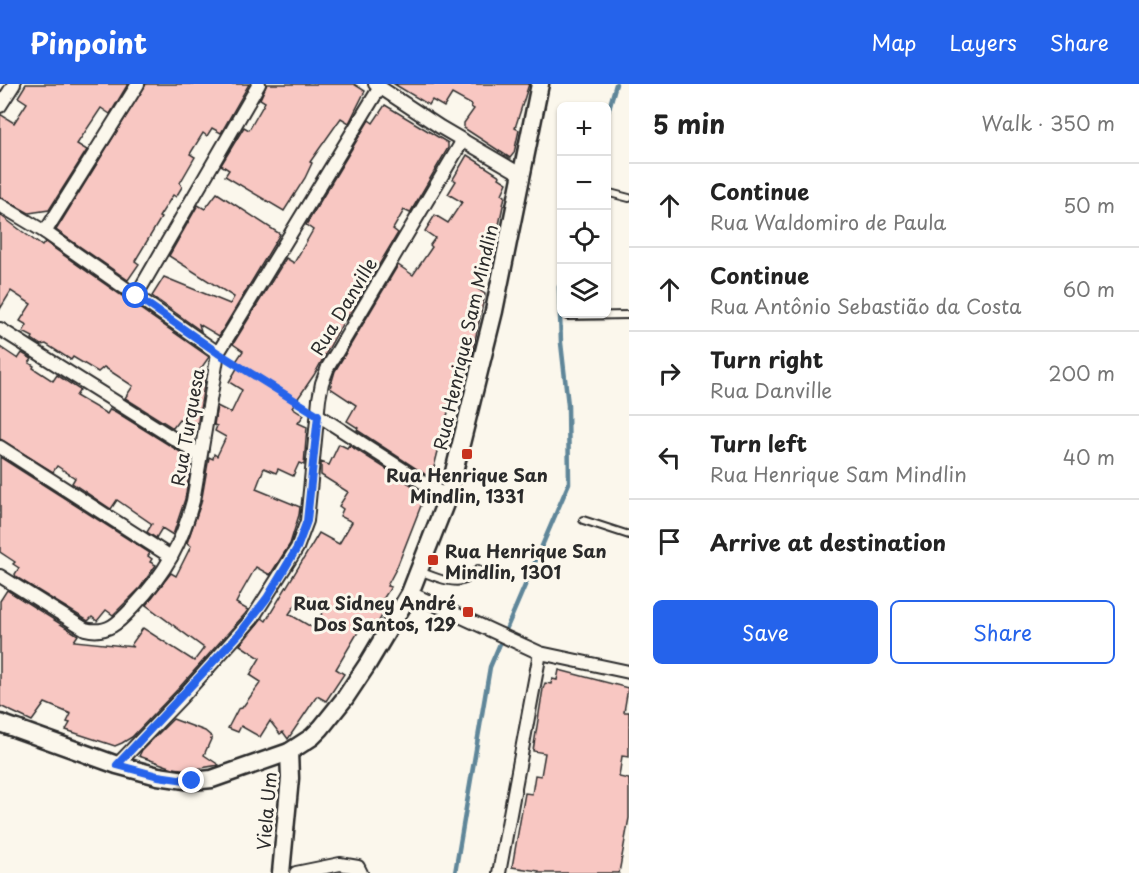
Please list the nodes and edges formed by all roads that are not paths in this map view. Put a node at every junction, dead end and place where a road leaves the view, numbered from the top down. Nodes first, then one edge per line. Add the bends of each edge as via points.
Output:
1 (14, 84) edge
2 (138, 84) edge
3 (259, 84) edge
4 (540, 84) edge
5 (378, 85) edge
6 (0, 106) edge
7 (463, 140) junction
8 (522, 175) junction
9 (611, 193) edge
10 (629, 198) edge
11 (0, 205) edge
12 (45, 232) junction
13 (136, 296) junction
14 (611, 315) edge
15 (629, 315) edge
16 (567, 318) edge
17 (567, 325) dead end
18 (0, 329) edge
19 (218, 353) junction
20 (318, 415) junction
21 (0, 447) edge
22 (200, 455) junction
23 (448, 496) junction
24 (583, 520) dead end
25 (629, 535) edge
26 (171, 558) junction
27 (478, 569) dead end
28 (419, 571) junction
29 (0, 576) edge
30 (410, 593) junction
31 (540, 653) junction
32 (629, 672) edge
33 (0, 723) edge
34 (289, 752) junction
35 (117, 765) junction
36 (281, 873) edge
37 (296, 873) edge
38 (361, 873) edge
39 (499, 873) edge

1 - 6 street
2 - 12 street
3 - 13 street
4 - 8 street, Rua Henrique Sam Mindlin
5 - 7 street
5 - 19 street, Rua Turquesa
7 - 8 street
7 - 20 street, Rua Danville via 328,367
8 - 23 street, Rua Henrique Sam Mindlin via 494,311
9 - 10 lane
11 - 12 street
12 - 13 street
13 - 19 street
14 - 15 lane
16 - 17 lane
18 - 22 street
19 - 22 street, Rua Turquesa
20 - 23 street
20 - 35 street, Rua Danville via 307,521 297,548 247,626
21 - 26 street
22 - 26 street, Rua Turquesa via 193,501
23 - 28 street, Rua Henrique Sam Mindlin
24 - 25 lane
26 - 29 street, Rua Turquesa via 164,572 124,618 95,632
27 - 28 lane via 459,582
28 - 30 street, Rua Henrique Sam Mindlin
30 - 31 street
30 - 34 street, Rua Henrique Sam Mindlin via 345,698 312,737
31 - 32 street
31 - 39 street
33 - 35 street, Rua Henrique Sam Mindlin
34 - 35 street, Rua Henrique Sam Mindlin via 212,779 192,781
34 - 36 street, Viela Um
37 - 38 street via 340,864 357,867

